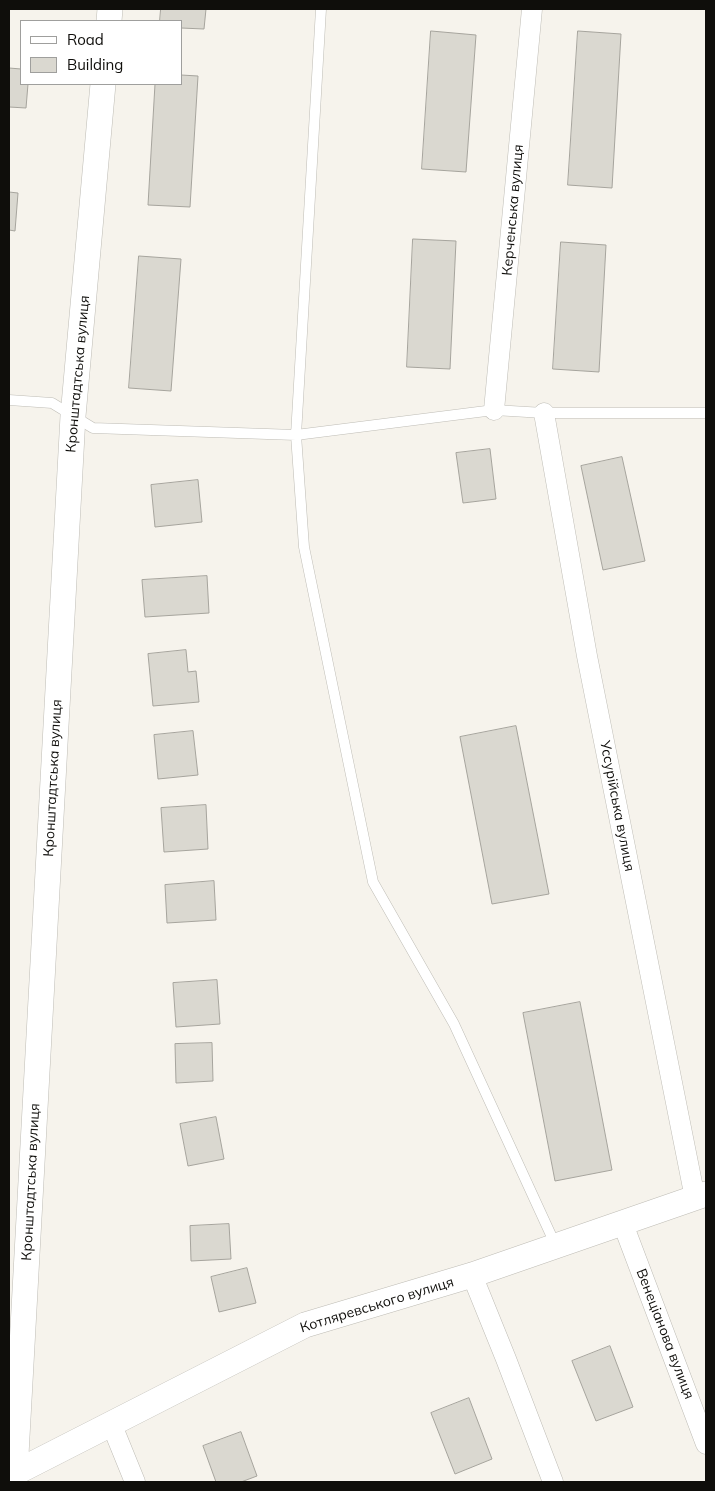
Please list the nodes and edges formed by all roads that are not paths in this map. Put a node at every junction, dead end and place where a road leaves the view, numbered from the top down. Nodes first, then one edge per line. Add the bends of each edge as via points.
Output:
1 (321, 9) edge
2 (532, 9) edge
3 (103, 85) edge
4 (9, 400) edge
5 (494, 410) junction
6 (544, 413) junction
7 (706, 413) edge
8 (73, 416) junction
9 (296, 435) junction
10 (701, 1196) edge
11 (623, 1224) junction
12 (557, 1247) junction
13 (472, 1276) junction
14 (111, 1423) junction
15 (706, 1444) edge
16 (12, 1475) edge
17 (135, 1482) edge
18 (553, 1482) edge

1 - 9 lane
2 - 5 street, Керченська вулиця
3 - 8 street, Кронштадтська вулиця
4 - 8 lane via 52,403
5 - 6 lane
5 - 9 lane
6 - 7 lane
6 - 10 street, Уссурійська вулиця via 587,656
8 - 9 lane via 93,428
8 - 16 street, Кронштадтська вулиця
9 - 12 lane via 304,547 373,882 454,1024
10 - 11 street, Котляревського вулиця
11 - 12 street, Котляревського вулиця
11 - 15 street, Венеціанова вулиця
12 - 13 street, Котляревського вулиця
13 - 14 street, Котляревського вулиця via 305,1325
13 - 18 street
14 - 16 street, Котляревського вулиця
14 - 17 street

